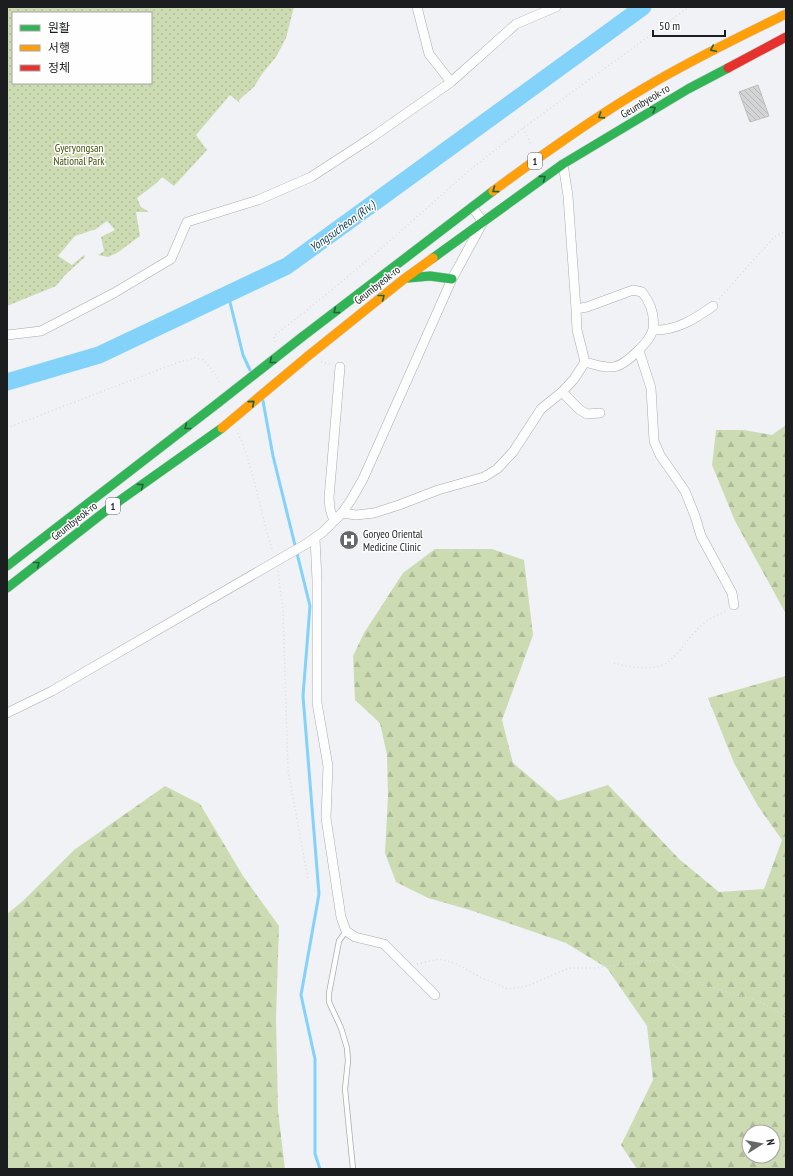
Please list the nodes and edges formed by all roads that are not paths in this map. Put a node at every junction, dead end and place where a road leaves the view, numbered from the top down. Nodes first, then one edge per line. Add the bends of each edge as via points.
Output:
1 (417, 7) edge
2 (556, 7) edge
3 (786, 14) edge
4 (786, 29) edge
5 (786, 37) edge
6 (761, 50) junction
7 (451, 82) junction
8 (563, 164) junction
9 (472, 207) junction
10 (483, 222) junction
11 (404, 279) junction
12 (452, 279) junction
13 (714, 306) road end
14 (576, 309) junction
15 (653, 330) junction
16 (7, 335) edge
17 (639, 351) junction
18 (585, 362) junction
19 (340, 368) road end
20 (562, 392) junction
21 (600, 413) dead end
22 (342, 513) junction
23 (334, 520) junction
24 (315, 538) junction
25 (7, 566) edge
26 (7, 588) edge
27 (734, 605) road end
28 (7, 713) edge
29 (346, 931) junction
30 (435, 995) dead end
31 (353, 1169) edge

1 - 7 street via 429,54
2 - 7 street via 516,24
3 -> 9 highway, Geumbyeok-ro / 1 via 707,52 627,99 552,148
4 - 6 highway via 769,37
5 - 6 highway, Geumbyeok-ro / 1
8 -> 6 highway, Geumbyeok-ro / 1 via 688,89
7 - 16 street via 311,177 258,200 187,222 171,259 114,293 41,331
10 -> 8 highway, Geumbyeok-ro / 1
8 - 14 street via 568,196
9 - 10 street
9 -> 25 highway, Geumbyeok-ro / 1, bridge
10 - 11 highway, Geumbyeok-ro / 1
10 - 12 street
11 - 12 highway via 421,275 437,275
26 -> 11 highway, Geumbyeok-ro / 1, bridge via 112,506 222,428
12 - 22 street via 363,479
13 - 15 street via 676,328
14 - 15 street via 633,290 642,292 649,301
14 - 18 street via 577,330
15 - 17 street
17 - 18 street via 613,368
17 - 27 street via 651,388 654,441 660,455 685,491 701,536 732,593
18 - 20 street
19 - 23 street via 329,498
20 - 21 street via 587,414
20 - 22 street via 541,410 513,452 497,469 484,477 374,513
22 - 23 street
23 - 24 street
24 - 28 street via 52,691
24 - 29 street via 317,703 328,766 326,818 340,910
29 - 30 street via 355,937 384,944
29 - 31 lane via 339,941 329,1002 347,1048 345,1089

